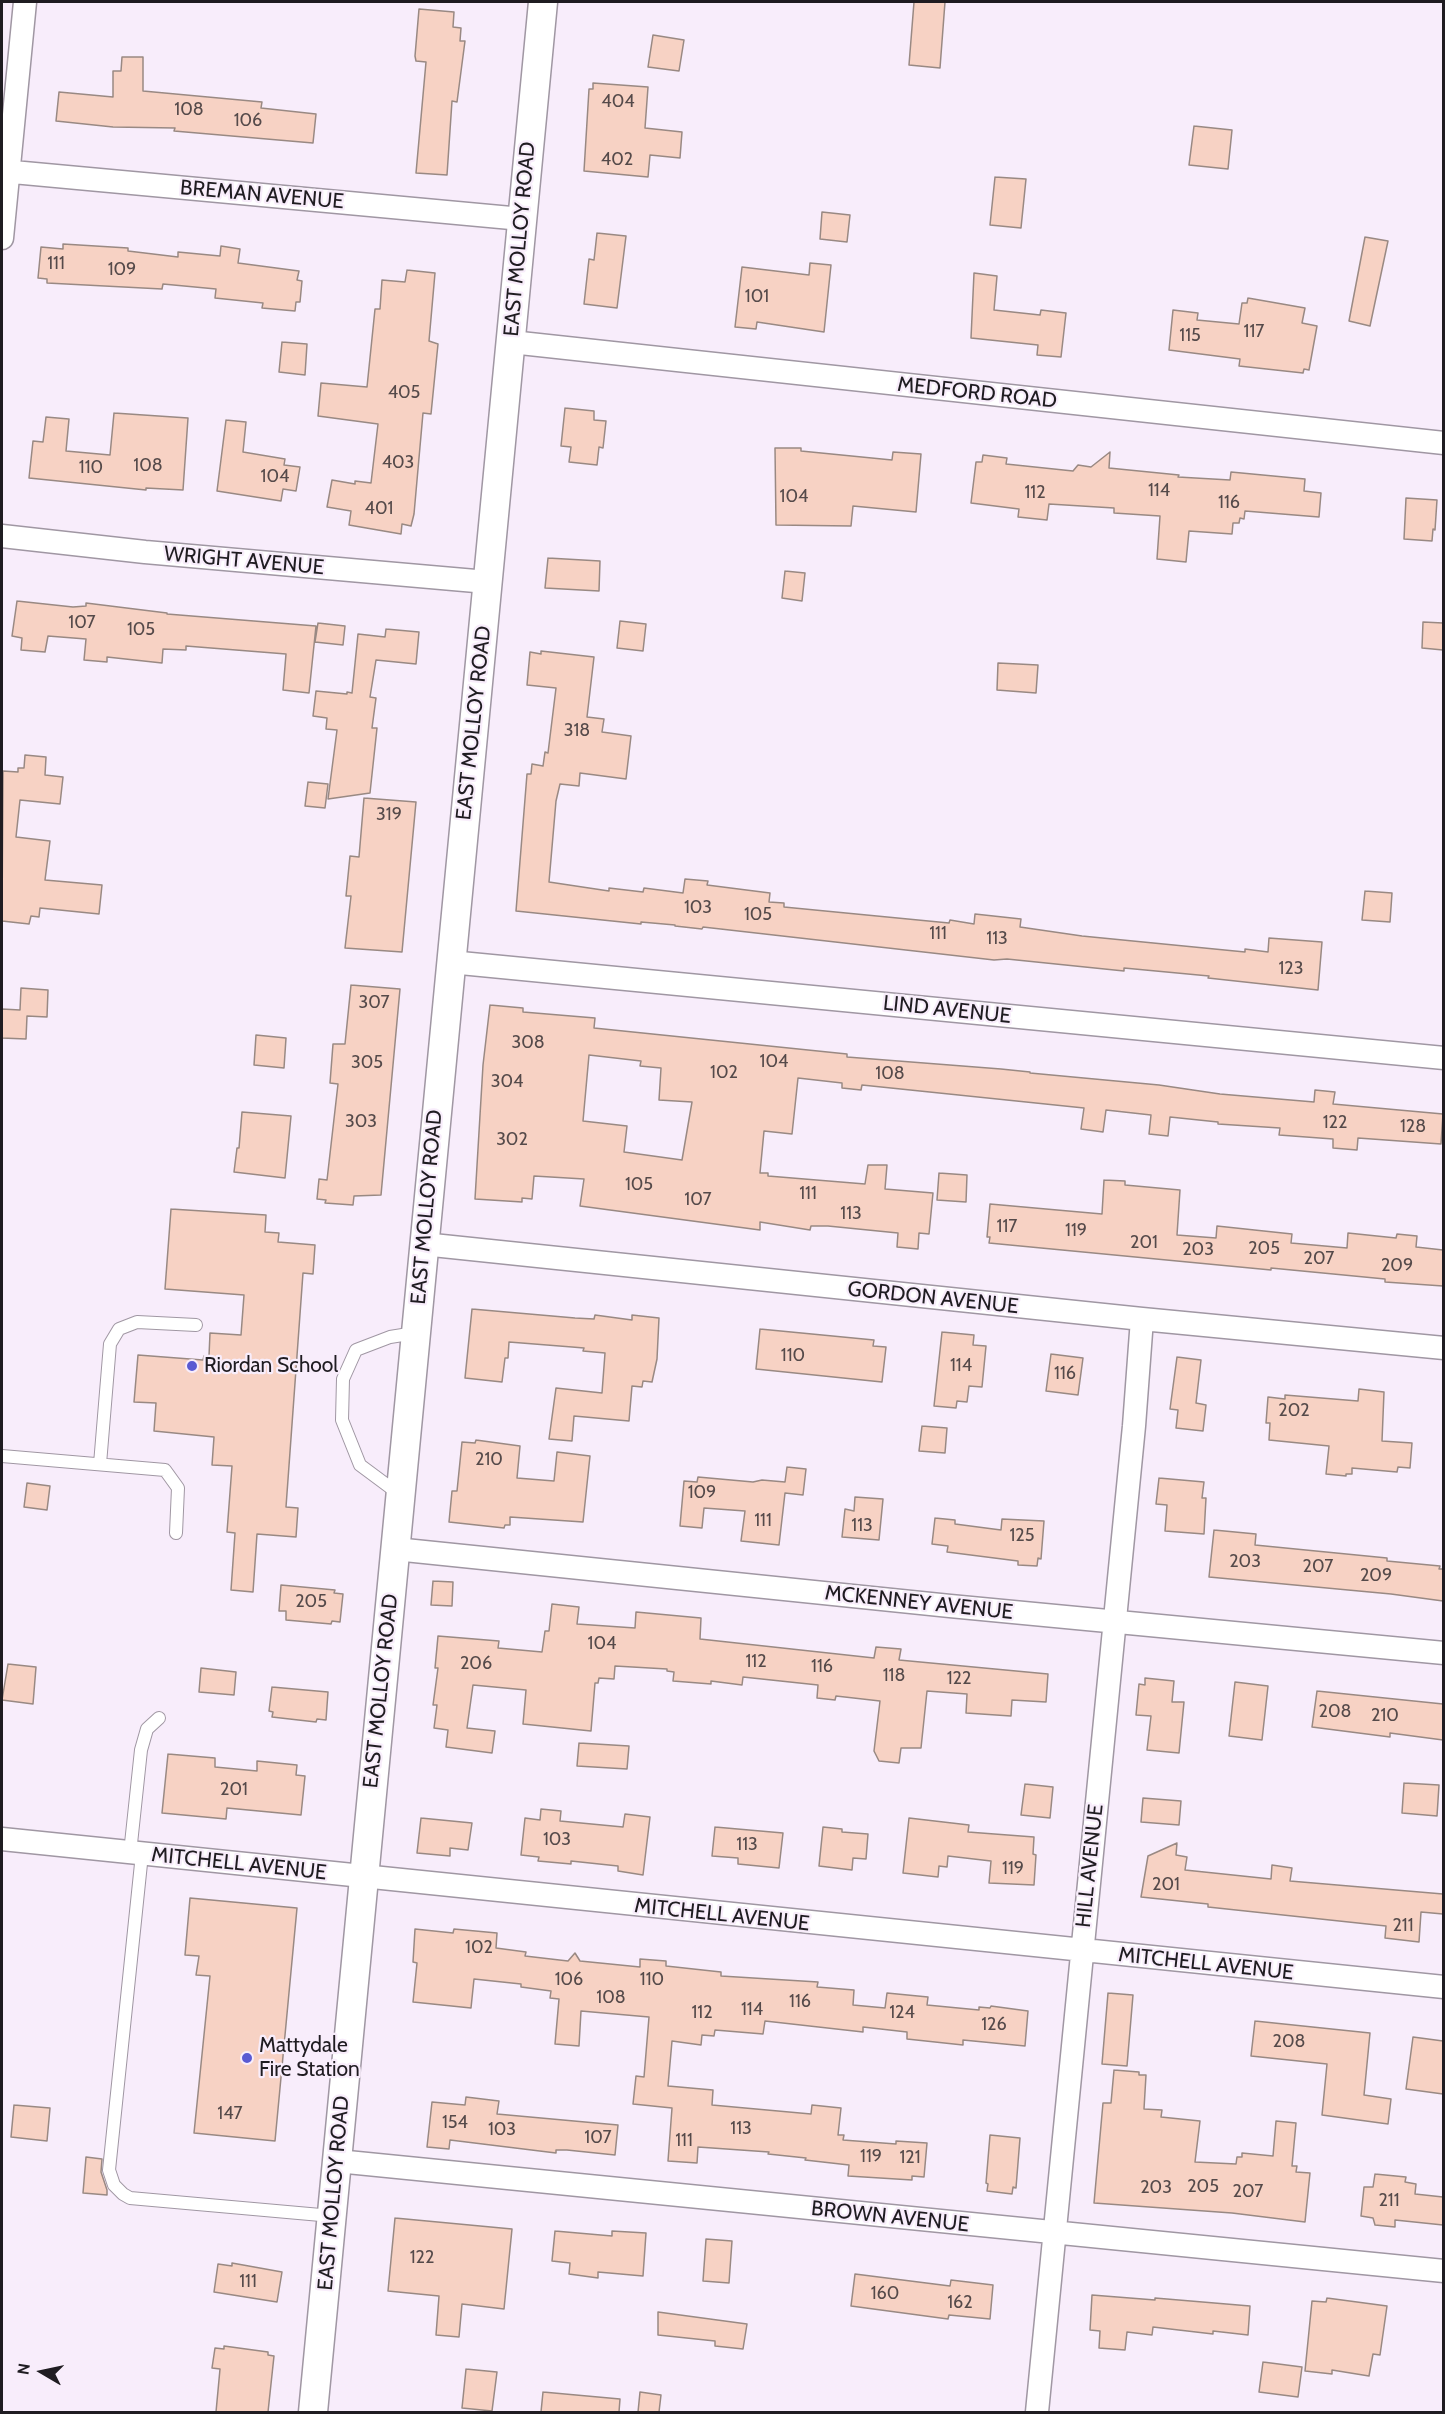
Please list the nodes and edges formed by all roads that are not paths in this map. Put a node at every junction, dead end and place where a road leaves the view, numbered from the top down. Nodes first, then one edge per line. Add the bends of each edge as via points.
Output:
1 (25, 2) edge
2 (543, 2) edge
3 (5, 171) edge
4 (522, 219) junction
5 (2, 238) edge
6 (511, 342) junction
7 (1443, 443) edge
8 (2, 536) edge
9 (487, 582) junction
10 (450, 962) junction
11 (1443, 1058) edge
12 (423, 1244) junction
13 (1142, 1319) junction
14 (195, 1325) dead end
15 (415, 1333) junction
16 (1443, 1348) edge
17 (2, 1456) edge
18 (100, 1464) junction
19 (400, 1495) junction
20 (176, 1533) dead end
21 (395, 1549) junction
22 (1114, 1621) junction
23 (1443, 1653) edge
24 (159, 1718) dead end
25 (2, 1839) edge
26 (136, 1853) junction
27 (363, 1878) junction
28 (1081, 1951) junction
29 (1443, 1987) edge
30 (337, 2161) junction
31 (332, 2216) junction
32 (1054, 2234) junction
33 (1443, 2271) edge
34 (313, 2412) edge
35 (1037, 2412) edge

1 - 3 street
2 - 4 street, EAST MOLLOY ROAD
3 - 4 street, BREMAN AVENUE
3 - 5 street
4 - 6 street, EAST MOLLOY ROAD
6 - 7 street, MEDFORD ROAD
6 - 9 street, EAST MOLLOY ROAD
8 - 9 street, WRIGHT AVENUE
9 - 10 street, EAST MOLLOY ROAD
10 - 11 street, LIND AVENUE
10 - 12 street, EAST MOLLOY ROAD
12 - 13 street, GORDON AVENUE
12 - 15 street, EAST MOLLOY ROAD
13 - 16 street, GORDON AVENUE
13 - 22 street, HILL AVENUE
14 - 18 lane via 137,1322 119,1329 111,1344
15 - 19 street, EAST MOLLOY ROAD
15 - 19 lane via 390,1336 356,1350 344,1379 342,1420 360,1465
17 - 18 lane
18 - 20 lane via 165,1470 178,1488
19 - 21 street, EAST MOLLOY ROAD
21 - 22 street, MCKENNEY AVENUE
21 - 27 street, EAST MOLLOY ROAD
22 - 23 street, MCKENNEY AVENUE
22 - 28 street, HILL AVENUE
24 - 26 lane via 147,1729 141,1750
25 - 26 street, MITCHELL AVENUE
26 - 27 street, MITCHELL AVENUE
26 - 31 lane via 109,2170 114,2185 130,2198
27 - 28 street, MITCHELL AVENUE
27 - 30 street, EAST MOLLOY ROAD
28 - 29 street, MITCHELL AVENUE
28 - 32 street, HILL AVENUE
30 - 31 street, EAST MOLLOY ROAD
30 - 32 street, BROWN AVENUE
31 - 34 street, EAST MOLLOY ROAD
32 - 33 street, BROWN AVENUE
32 - 35 street, HILL AVENUE

